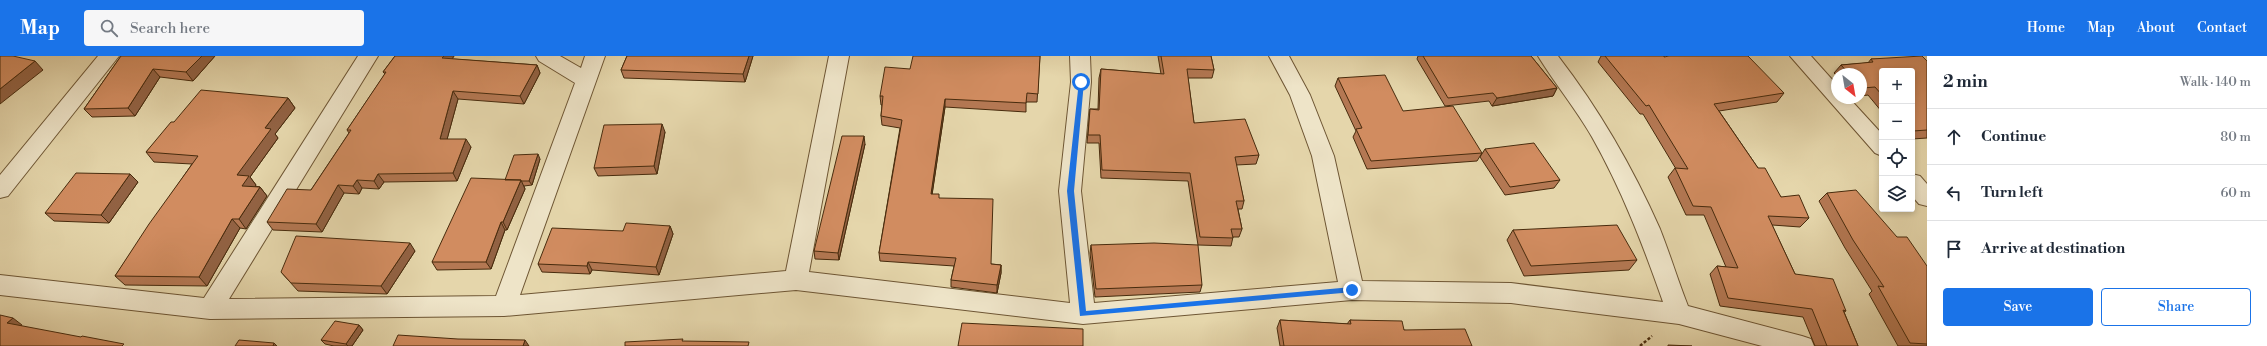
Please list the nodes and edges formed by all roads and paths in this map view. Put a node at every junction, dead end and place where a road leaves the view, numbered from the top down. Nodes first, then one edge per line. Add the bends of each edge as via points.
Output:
1 (109, 56) edge
2 (368, 56) edge
3 (546, 56) edge
4 (595, 56) edge
5 (839, 56) edge
6 (1080, 56) edge
7 (1279, 56) edge
8 (1548, 56) edge
9 (1800, 56) edge
10 (586, 81) junction
11 (1831, 91) edge
12 (1842, 104) edge
13 (1879, 145) edge
14 (1915, 185) edge
15 (0, 190) edge
16 (1927, 198) edge
17 (796, 280) junction
18 (0, 286) edge
19 (1352, 290) junction
20 (504, 306) junction
21 (210, 309) junction
22 (1083, 314) junction
23 (1679, 314) junction
24 (1802, 346) edge

1 - 15 street
2 - 21 street
3 - 10 street
4 - 10 street
5 - 17 street
6 - 22 street via 1081,82 1070,191
7 - 19 street via 1300,95 1323,156
8 - 23 street via 1577,96 1619,168 1644,220
9 - 11 street
10 - 20 street
12 - 13 street
14 - 16 street
17 - 20 street
17 - 22 street
18 - 21 street
19 - 22 street
19 - 23 street via 1510,293
20 - 21 street
23 - 24 street

